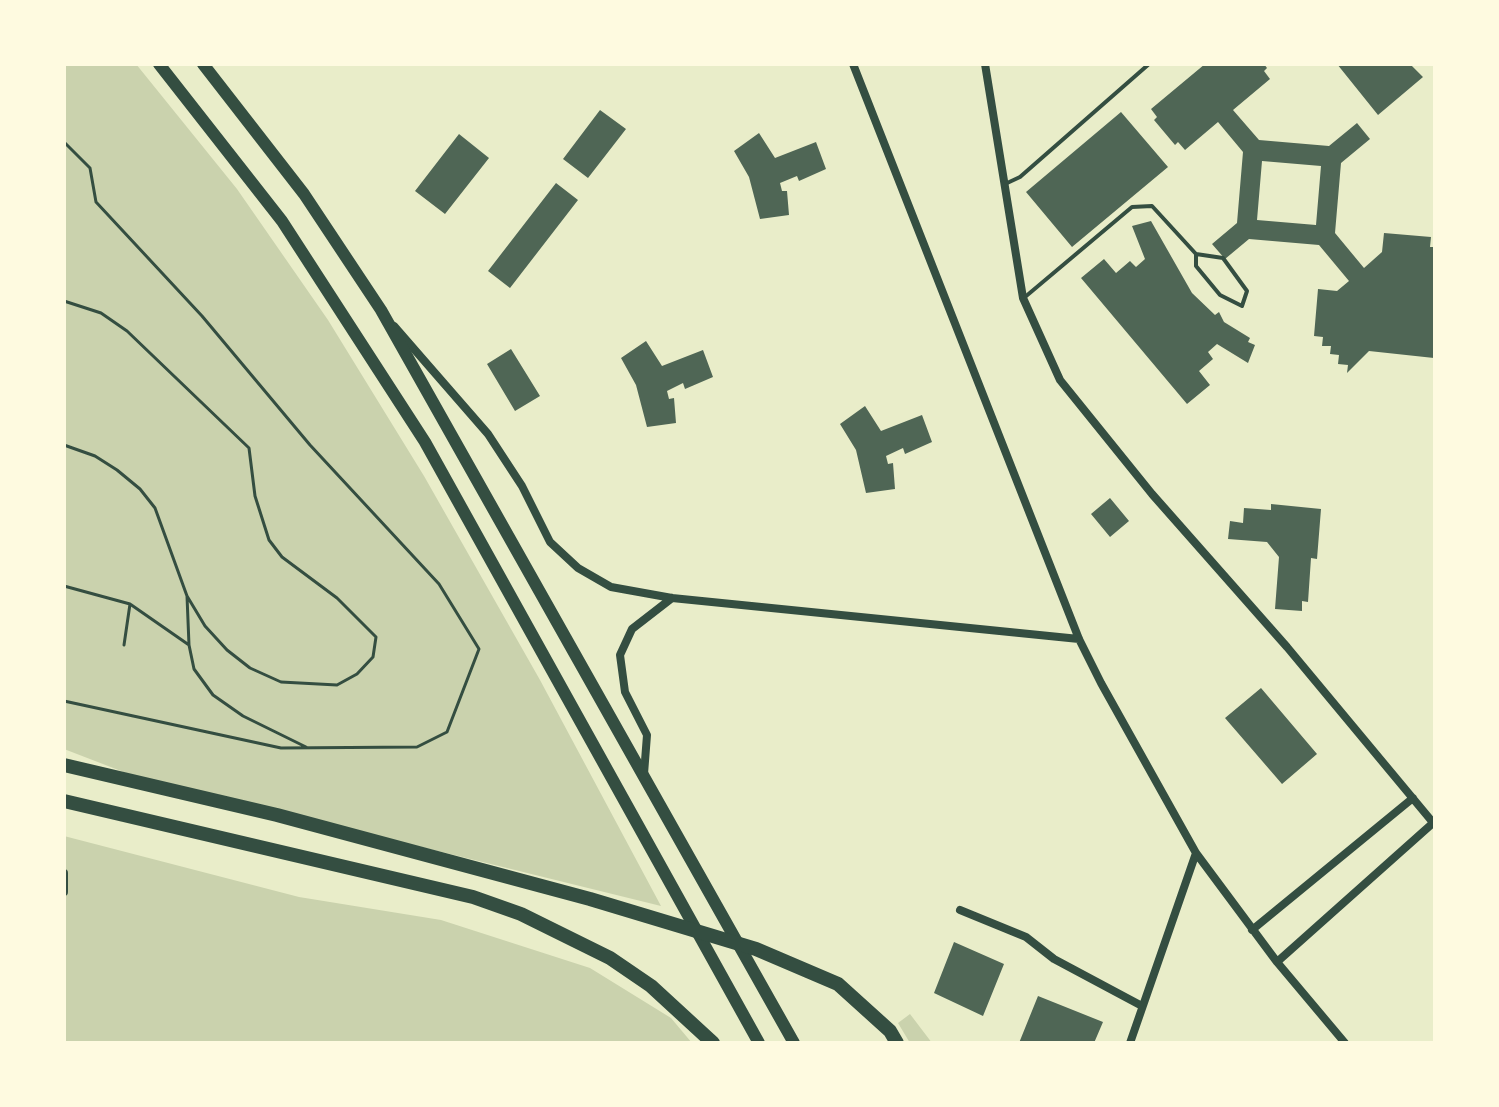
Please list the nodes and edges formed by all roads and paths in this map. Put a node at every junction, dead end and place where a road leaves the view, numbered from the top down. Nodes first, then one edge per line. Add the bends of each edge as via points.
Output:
1 (159, 64) edge
2 (203, 64) edge
3 (853, 64) edge
4 (985, 64) edge
5 (1149, 64) edge
6 (64, 142) edge
7 (1005, 184) junction
8 (1196, 254) junction
9 (1023, 298) junction
10 (64, 301) edge
11 (381, 310) junction
12 (64, 445) edge
13 (64, 586) edge
14 (187, 596) junction
15 (672, 598) junction
16 (130, 604) junction
17 (1079, 639) junction
18 (124, 645) dead end
19 (189, 645) junction
20 (64, 701) edge
21 (308, 748) junction
22 (64, 765) edge
23 (644, 774) junction
24 (1413, 798) junction
25 (64, 801) edge
26 (1434, 824) edge
27 (1196, 853) junction
28 (64, 873) edge
29 (64, 892) edge
30 (960, 910) dead end
31 (1252, 930) junction
32 (1277, 962) junction
33 (1142, 1006) junction
34 (713, 1043) edge
35 (759, 1043) edge
36 (794, 1043) edge
37 (897, 1043) edge
38 (1130, 1043) edge
39 (1345, 1043) edge

1 - 35 main road via 282,221 425,442
2 - 11 main road via 304,194
3 - 17 street
4 - 7 street
5 - 7 lane via 1020,177
6 - 21 path via 90,168 96,202 439,584 479,649 447,732 417,747
7 - 9 street
8 - 8 lane via 1196,266 1220,295 1242,306 1247,291 1223,258
8 - 9 lane via 1152,206 1132,207
9 - 24 street via 1060,380
10 - 14 path via 101,313 127,331 249,448 255,496 269,540 376,637 373,657 337,685 281,682 227,650
11 - 15 street via 488,434 550,542 578,568 611,587
11 - 23 main road
12 - 14 path via 95,456 140,489 162,521
13 - 16 path
14 - 19 path
15 - 17 street
15 - 23 street via 632,629 620,655 625,692 647,735
16 - 18 path
16 - 19 path
17 - 27 street
19 - 21 path via 194,669 213,695
20 - 21 path via 281,748
22 - 37 main road via 590,899 756,949 838,984
23 - 36 main road
24 - 26 street
24 - 31 street
25 - 34 main road via 473,897 521,914 610,958 679,1009
26 - 32 street
27 - 31 street
27 - 33 street
28 - 29 street
30 - 33 street via 1026,937 1054,959
31 - 32 street
32 - 39 street
33 - 38 street

